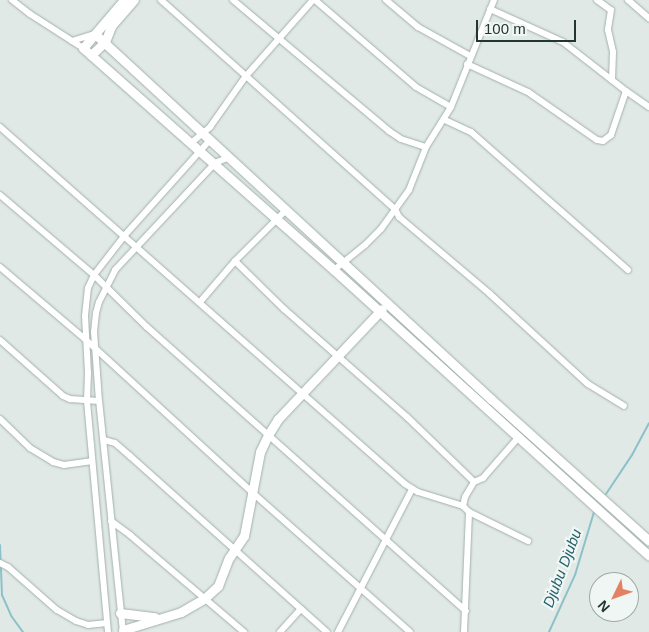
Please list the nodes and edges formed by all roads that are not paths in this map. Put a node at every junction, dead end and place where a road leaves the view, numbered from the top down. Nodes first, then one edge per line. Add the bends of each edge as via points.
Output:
1 (12, 0) edge
2 (124, 0) edge
3 (134, 0) edge
4 (161, 0) edge
5 (233, 0) edge
6 (314, 0) edge
7 (386, 0) edge
8 (597, 0) edge
9 (628, 0) edge
10 (491, 3) edge
11 (649, 18) edge
12 (95, 34) junction
13 (279, 39) junction
14 (72, 41) junction
15 (105, 42) junction
16 (83, 48) junction
17 (91, 55) junction
18 (470, 56) junction
19 (467, 64) junction
20 (246, 76) junction
21 (612, 80) junction
22 (626, 91) junction
23 (451, 107) junction
24 (649, 107) edge
25 (444, 120) junction
26 (0, 127) edge
27 (204, 133) junction
28 (209, 141) junction
29 (191, 143) junction
30 (426, 148) junction
31 (200, 151) junction
32 (227, 158) junction
33 (215, 163) junction
34 (0, 196) edge
35 (395, 209) junction
36 (286, 210) junction
37 (277, 220) junction
38 (125, 235) junction
39 (137, 246) junction
40 (235, 261) junction
41 (343, 261) junction
42 (0, 267) edge
43 (334, 270) junction
44 (628, 270) dead end
45 (94, 275) junction
46 (105, 287) junction
47 (200, 302) junction
48 (387, 304) junction
49 (379, 312) junction
50 (85, 339) junction
51 (0, 340) edge
52 (96, 351) junction
53 (338, 355) junction
54 (302, 393) junction
55 (86, 401) junction
56 (99, 401) junction
57 (624, 406) dead end
58 (0, 419) edge
59 (268, 435) junction
60 (517, 438) junction
61 (104, 440) junction
62 (91, 461) junction
63 (474, 482) junction
64 (412, 488) junction
65 (254, 494) junction
66 (600, 496) junction
67 (592, 505) junction
68 (463, 506) junction
69 (469, 512) junction
70 (111, 521) junction
71 (387, 539) junction
72 (528, 541) dead end
73 (649, 541) edge
74 (236, 549) junction
75 (649, 556) edge
76 (2, 564) edge
77 (361, 587) junction
78 (205, 598) junction
79 (301, 609) junction
80 (466, 611) junction
81 (120, 613) junction
82 (158, 618) junction
83 (107, 623) junction
84 (123, 631) edge
85 (108, 632) edge
86 (244, 632) edge
87 (280, 632) edge
88 (327, 632) edge
89 (338, 632) edge
90 (410, 632) edge
91 (464, 632) edge

1 - 14 street
2 - 12 street
3 - 15 street via 111,26
4 - 20 street
5 - 13 street
6 - 13 street
6 - 23 street via 416,87
7 - 18 street via 418,27
8 - 21 street via 611,10 608,30 613,52
9 - 11 street
10 - 18 street
10 - 21 street via 563,42
12 - 14 street
12 - 15 street
12 - 16 street
13 - 20 street
13 - 30 street via 389,131
14 - 16 street
15 - 17 street
15 - 27 street
16 - 17 street
17 - 29 street
18 - 19 street
19 - 22 street via 528,92 597,140 603,141 611,135
19 - 23 street
20 - 27 street
20 - 35 street
21 - 22 street
22 - 24 street
23 - 25 street
25 - 30 street
25 - 44 street via 471,132
26 - 38 street
27 - 28 street
27 - 29 street
28 - 31 street
28 - 32 street
29 - 31 street
30 - 35 street via 409,190
31 - 33 street
31 - 38 street
32 - 33 street
32 - 36 street
33 - 37 street
33 - 39 street
34 - 45 street
35 - 41 street via 365,245
35 - 57 street via 398,217 490,294 588,384
36 - 37 street
36 - 41 street
37 - 40 street
37 - 43 street
38 - 39 street
38 - 45 street
39 - 46 street via 114,270
39 - 47 street
40 - 47 street
40 - 53 street
41 - 43 street
41 - 48 street
42 - 50 street
43 - 49 street
45 - 46 street
45 - 50 street via 88,288
46 - 52 street via 96,313
46 - 59 street
47 - 54 street
48 - 49 street
48 - 66 street
49 - 53 street
49 - 60 street
50 - 52 street
50 - 55 street
51 - 55 street via 63,396
52 - 56 street
52 - 65 street
53 - 54 street
53 - 63 street
54 - 59 street
54 - 64 street
55 - 56 street
55 - 62 street
56 - 61 street
58 - 62 street via 30,448 53,462 64,465
59 - 65 street via 260,452
59 - 71 street
60 - 63 street via 483,478
60 - 67 street
61 - 70 street
61 - 74 street via 115,444
62 - 83 street
63 - 68 street
64 - 68 street
64 - 71 street
65 - 74 street via 244,536
65 - 77 street
66 - 67 street
66 - 73 street
67 - 75 street
68 - 69 street
69 - 72 street
69 - 80 street
70 - 78 street
70 - 81 street
71 - 77 street
71 - 80 street
74 - 78 street via 218,586
74 - 79 street
76 - 83 street via 57,610 76,621
77 - 89 street
77 - 90 street
78 - 82 street via 181,612
78 - 86 street
79 - 87 street
79 - 88 street
80 - 91 street
81 - 82 street
81 - 84 street
82 - 84 street
83 - 85 street

